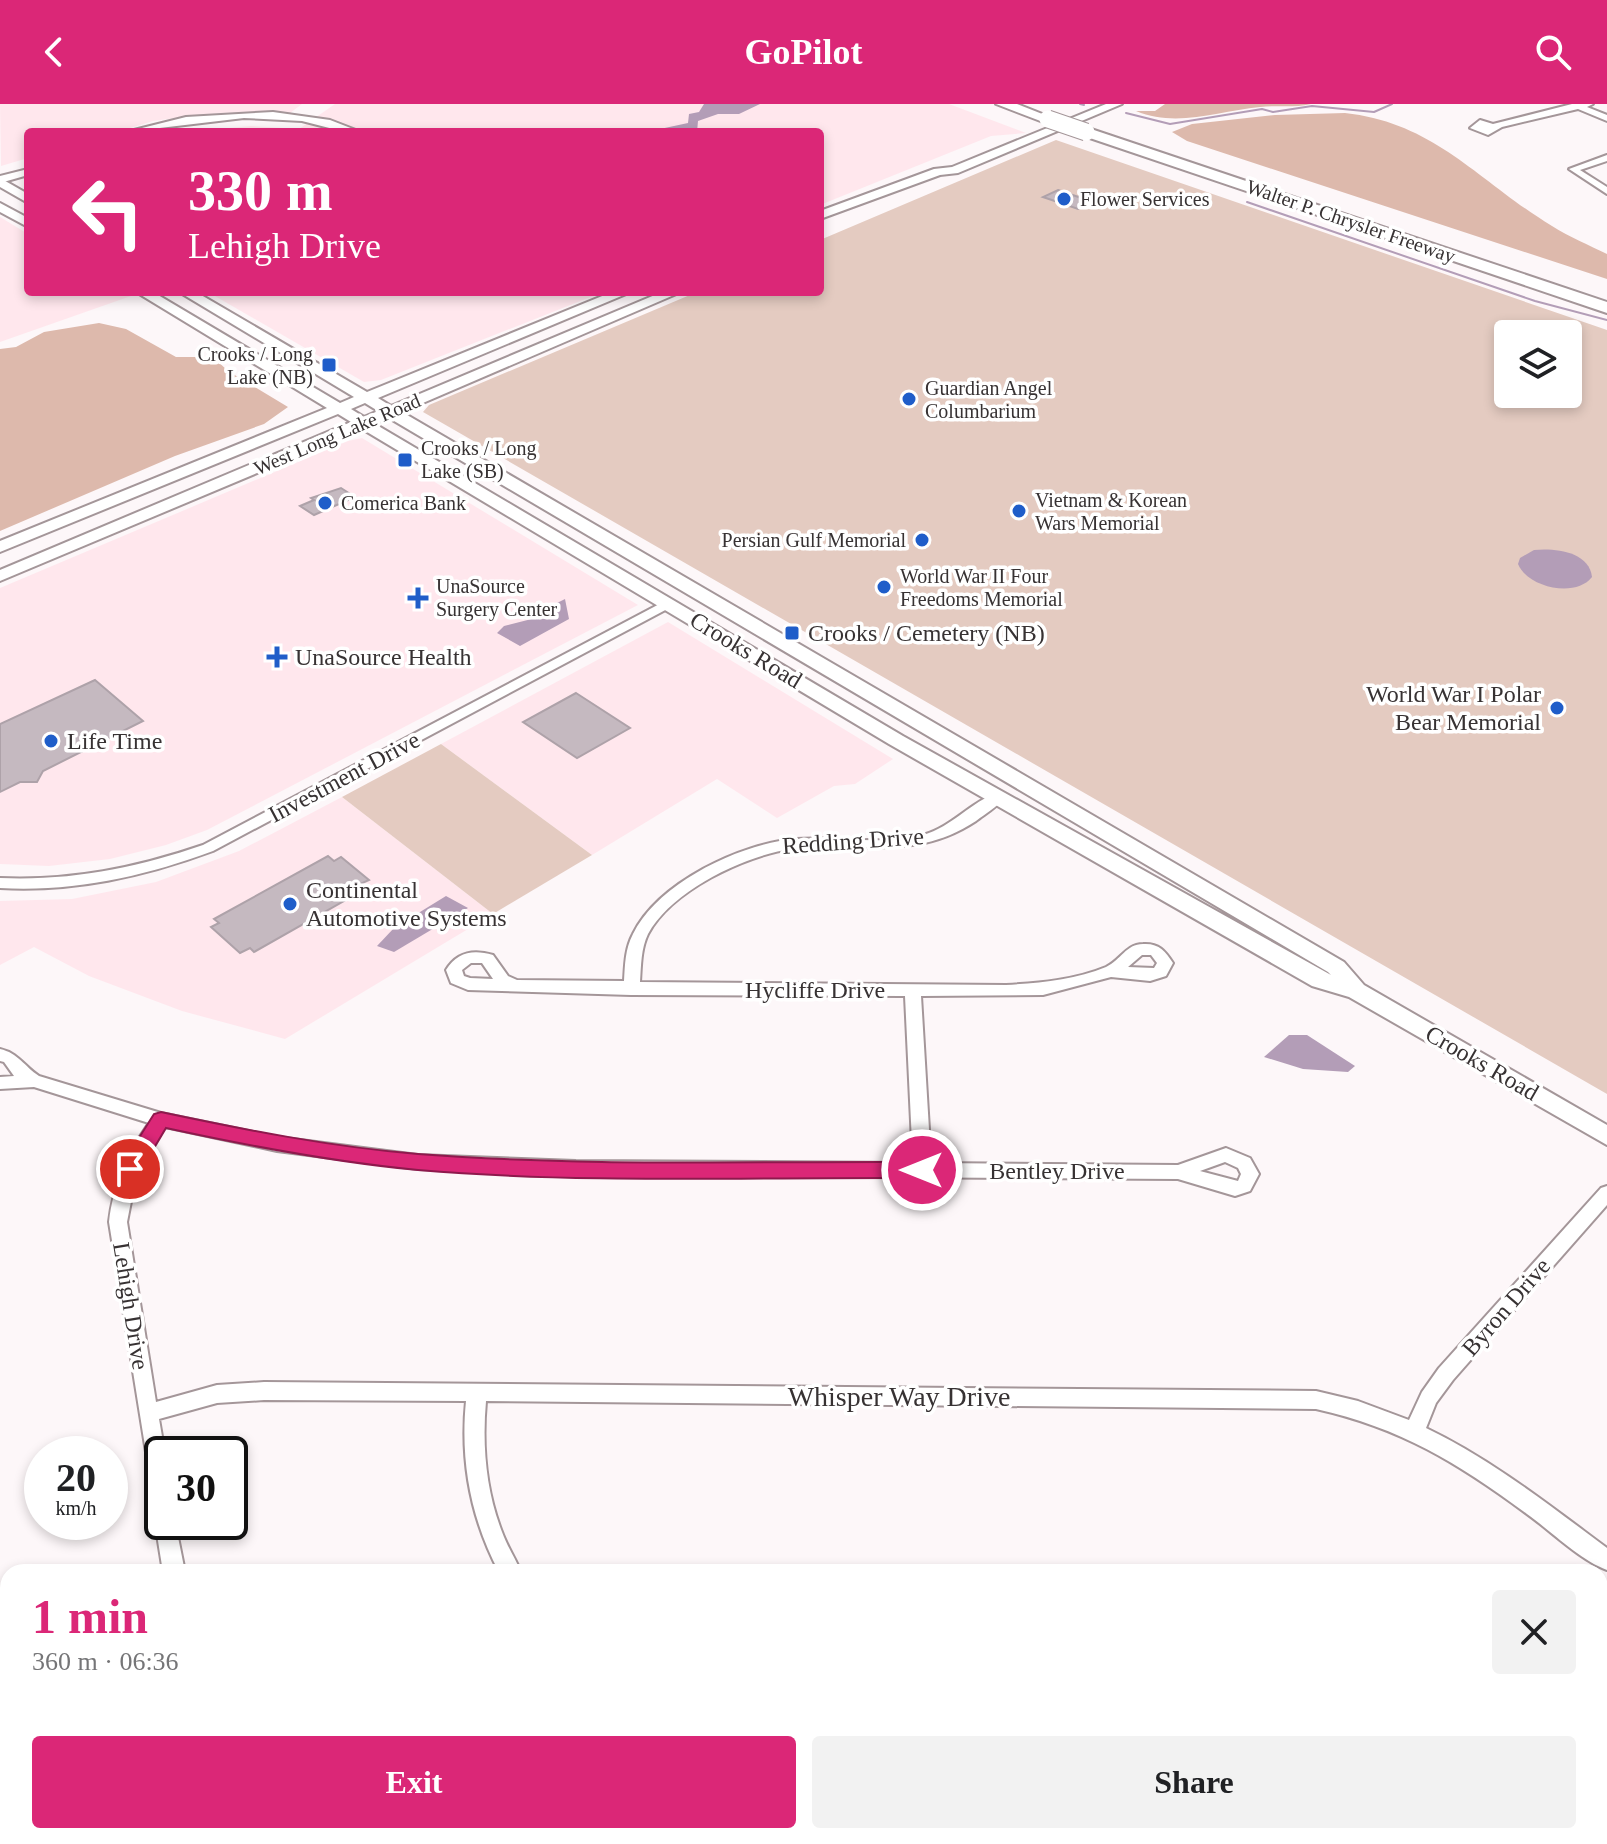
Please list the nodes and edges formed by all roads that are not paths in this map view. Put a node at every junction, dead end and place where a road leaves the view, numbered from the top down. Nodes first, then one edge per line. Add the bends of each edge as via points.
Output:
1 (1003, 104) edge
2 (1042, 104) edge
3 (1116, 104) edge
4 (1580, 105) edge
5 (1607, 118) edge
6 (1496, 126) dead end
7 (152, 128) edge
8 (199, 128) edge
9 (314, 128) edge
10 (343, 128) edge
11 (1607, 158) edge
12 (24, 164) edge
13 (954, 170) junction
14 (0, 171) edge
15 (24, 173) edge
16 (0, 181) edge
17 (1607, 191) edge
18 (24, 196) edge
19 (869, 197) junction
20 (881, 206) junction
21 (0, 207) edge
22 (824, 214) edge
23 (24, 221) edge
24 (830, 227) dead end
25 (1607, 292) edge
26 (150, 296) edge
27 (193, 296) edge
28 (615, 296) edge
29 (619, 296) edge
30 (665, 296) edge
31 (1607, 308) edge
32 (630, 311) junction
33 (570, 314) junction
34 (584, 329) junction
35 (419, 376) junction
36 (336, 380) junction
37 (303, 389) junction
38 (432, 394) junction
39 (366, 398) junction
40 (337, 409) junction
41 (390, 412) junction
42 (361, 423) junction
43 (290, 428) junction
44 (426, 432) junction
45 (391, 441) junction
46 (308, 446) junction
47 (89, 510) junction
48 (590, 527) junction
49 (103, 533) junction
50 (552, 536) junction
51 (22, 538) junction
52 (0, 547) edge
53 (35, 562) junction
54 (0, 576) edge
55 (707, 595) junction
56 (667, 604) junction
57 (874, 694) junction
58 (836, 704) junction
59 (928, 725) junction
60 (896, 740) junction
61 (997, 798) junction
62 (1130, 843) junction
63 (1098, 854) junction
64 (0, 883) edge
65 (1111, 971) dead end
66 (515, 986) dead end
67 (631, 989) junction
68 (913, 990) junction
69 (1357, 991) junction
70 (0, 1055) edge
71 (34, 1081) junction
72 (0, 1083) edge
73 (161, 1120) junction
74 (1607, 1136) edge
75 (922, 1170) junction
76 (1178, 1172) dead end
77 (1607, 1193) edge
78 (477, 1393) junction
79 (148, 1413) junction
80 (1415, 1429) junction
81 (152, 1436) edge
82 (168, 1540) edge
83 (1607, 1560) edge
84 (173, 1564) edge
85 (506, 1564) edge

1 - 31 highway, Walter P. Chrysler Freeway, bridge
2 - 25 highway, Walter P. Chrysler Freeway
3 - 13 main road
4 - 5 street
4 - 6 street
7 - 10 street via 259,115
8 - 9 street via 252,122
11 - 17 street via 1573,169
12 - 14 street
13 - 19 main road
13 - 20 main road via 950,178
15 - 16 street
16 - 18 main road
19 - 20 main road
19 - 22 main road
20 - 24 main road
21 - 23 main road
26 - 37 main road, Crooks Road
27 - 36 main road, Crooks Road
28 - 33 main road, West Long Lake Road
29 - 32 main road via 617,305
30 - 32 main road, West Long Lake Road
32 - 34 main road, West Long Lake Road
33 - 34 main road via 585,320
33 - 35 main road, West Long Lake Road
34 - 38 main road, West Long Lake Road
35 - 38 main road via 414,387
35 - 39 main road, West Long Lake Road
36 - 37 main road
36 - 39 main road, Crooks Road
37 - 40 main road, Crooks Road
38 - 41 main road, West Long Lake Road
39 - 40 main road, West Long Lake Road
39 - 41 main road, Crooks Road
40 - 42 main road, Crooks Road
40 - 43 main road, West Long Lake Road
41 - 42 main road, West Long Lake Road
41 - 44 main road, Crooks Road
42 - 45 main road, Crooks Road
42 - 46 main road, West Long Lake Road
43 - 46 main road via 309,434
43 - 47 main road, West Long Lake Road
44 - 45 main road
44 - 48 main road, Crooks Road
45 - 50 main road, Crooks Road
46 - 49 main road, West Long Lake Road
47 - 49 main road via 84,524
47 - 51 main road, West Long Lake Road
48 - 50 main road via 575,537
48 - 55 main road, Crooks Road
49 - 53 main road, West Long Lake Road
50 - 56 main road, Crooks Road
51 - 52 main road, West Long Lake Road
51 - 53 main road via 42,546
53 - 54 main road, West Long Lake Road
55 - 56 main road
55 - 57 main road, Crooks Road
56 - 58 main road, Crooks Road
56 - 64 street, Investment Drive via 208,848 106,877 54,884
57 - 58 main road via 860,705
57 - 59 main road, Crooks Road
58 - 60 main road, Crooks Road
59 - 60 main road via 906,728
59 - 62 main road, Crooks Road
60 - 61 main road, Crooks Road
61 - 63 main road, Crooks Road
61 - 67 street, Redding Drive via 956,827 924,840 797,843 741,856 670,900 649,920 637,943
62 - 63 main road via 1117,855
62 - 69 main road, Crooks Road via 1336,967
63 - 69 main road, Crooks Road via 1320,980
65 - 68 street, Hycliffe Drive via 1043,989
66 - 67 street, Hycliffe Drive
67 - 68 street, Hycliffe Drive
68 - 75 street
69 - 74 main road, Crooks Road
70 - 71 street, Bentley Drive
71 - 72 street, Bentley Drive
71 - 73 street, Bentley Drive
73 - 75 street, Bentley Drive via 277,1144 418,1162
73 - 79 street, Lehigh Drive via 130,1169 119,1212
75 - 76 street, Bentley Drive
77 - 80 street, Byron Drive via 1446,1374
78 - 79 street, Whisper Way Drive via 241,1392
78 - 80 street, Whisper Way Drive via 1290,1399 1342,1404
78 - 85 street via 472,1429 475,1470
79 - 81 street, Lehigh Drive
80 - 83 street, Whisper Way Drive
82 - 84 street

